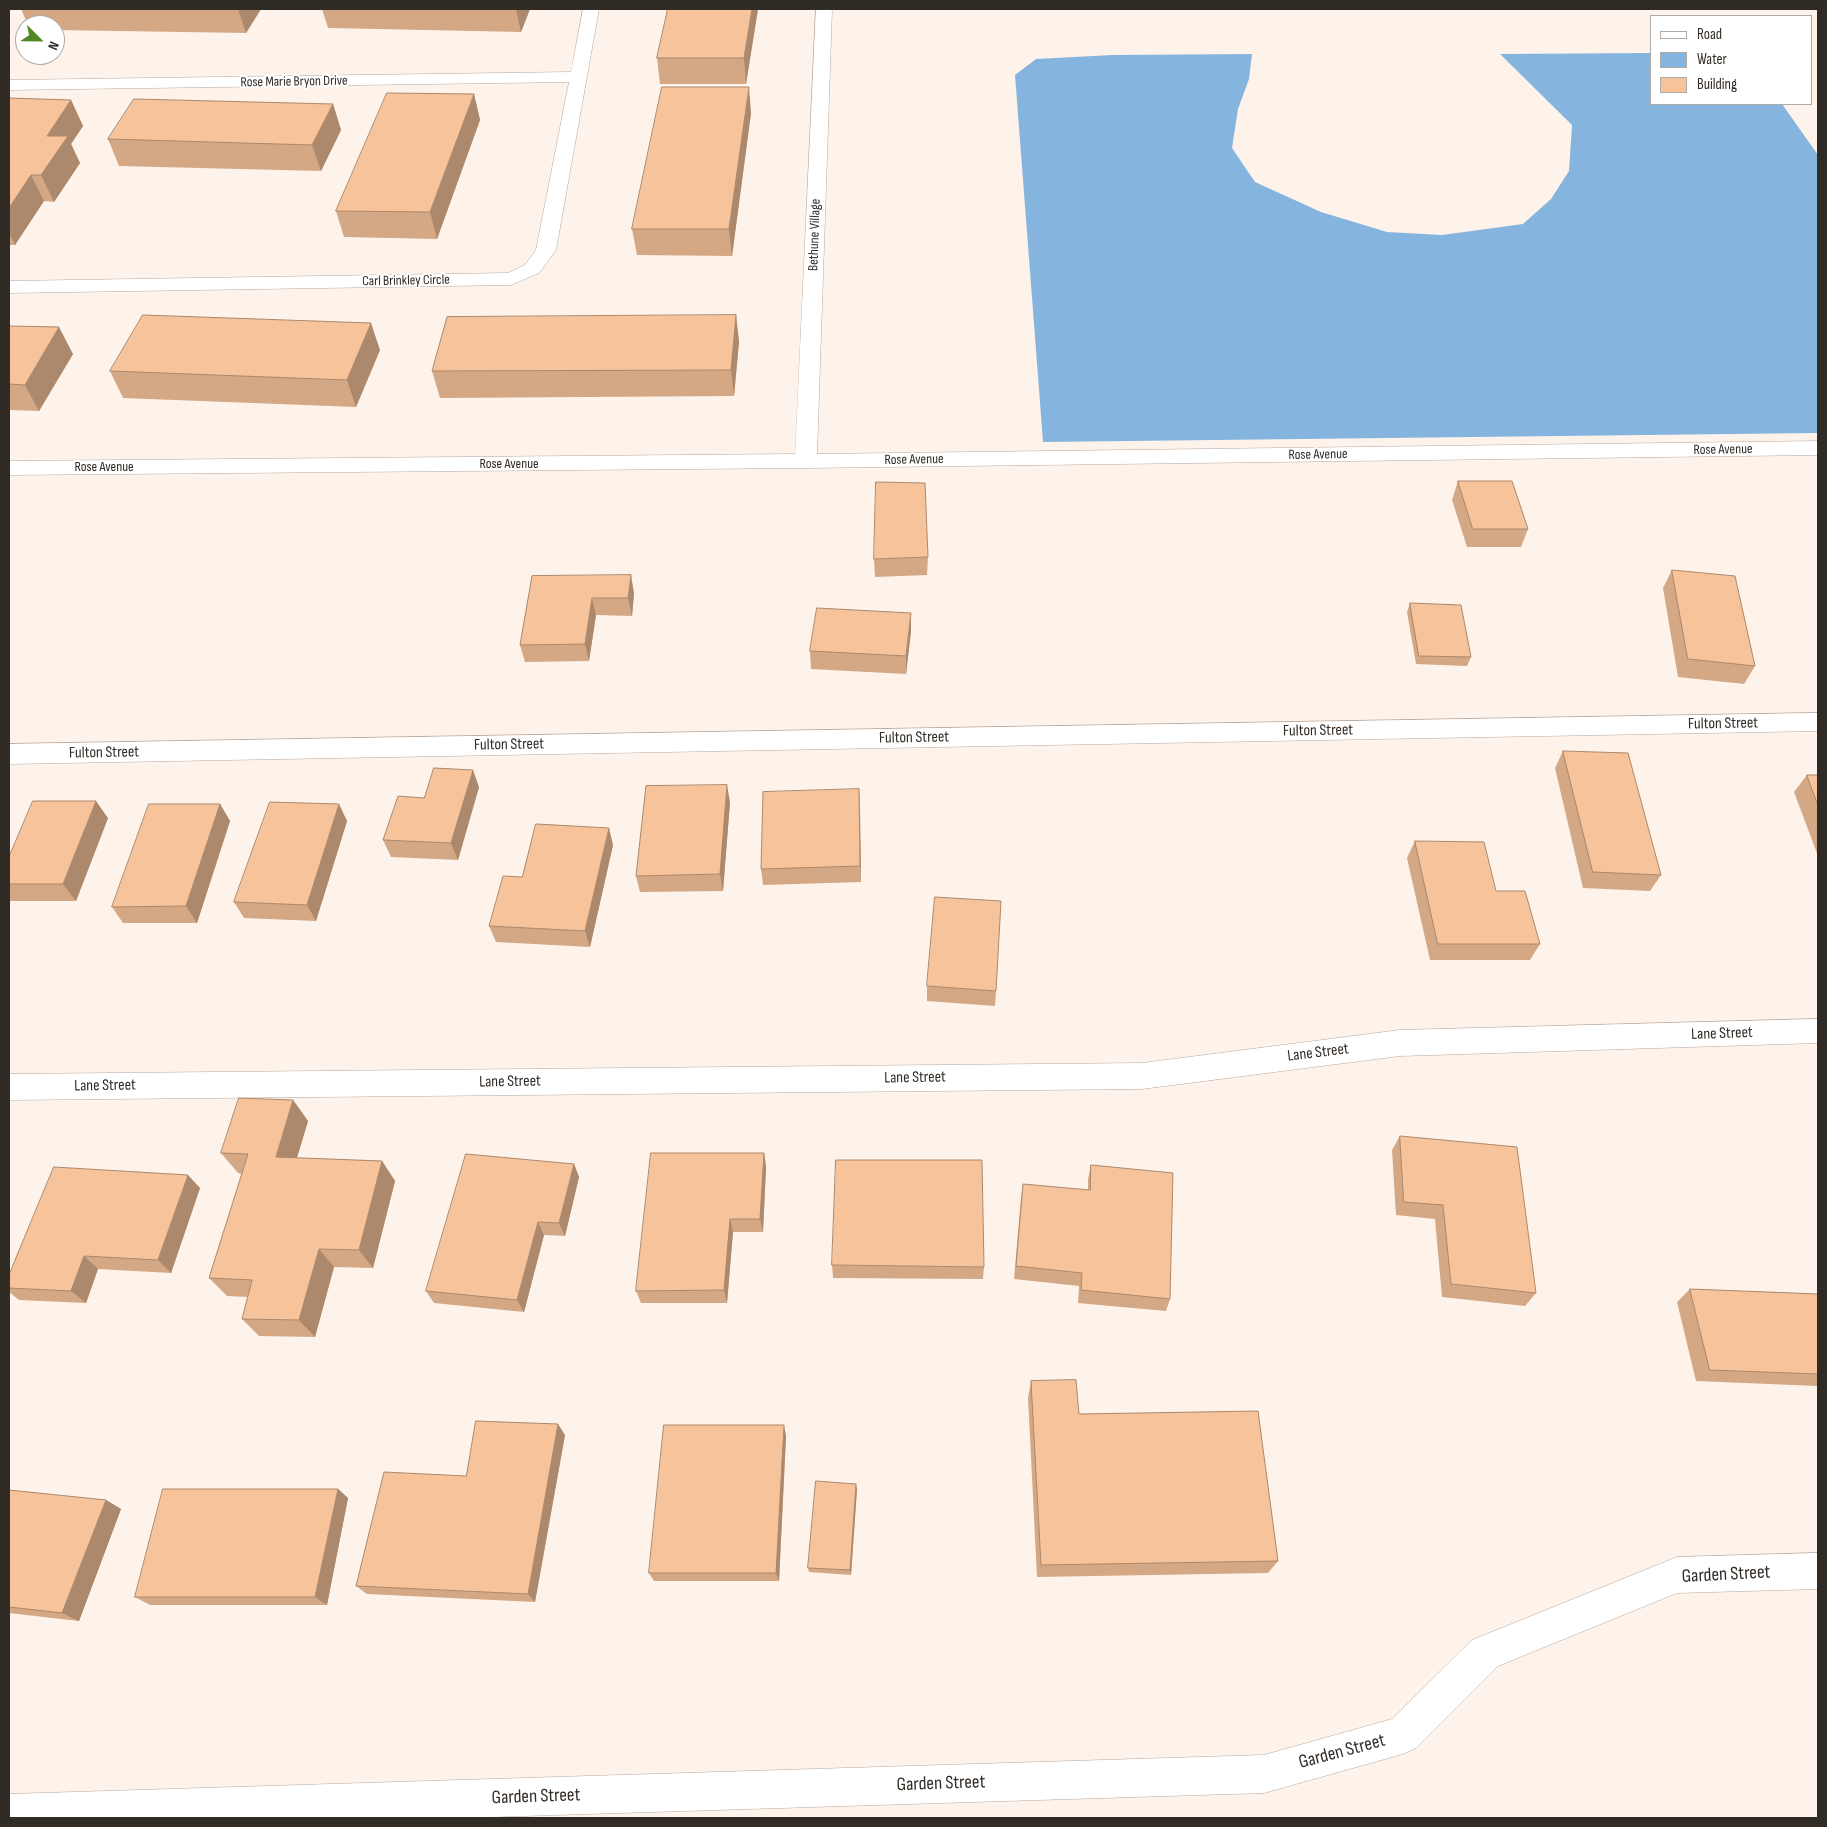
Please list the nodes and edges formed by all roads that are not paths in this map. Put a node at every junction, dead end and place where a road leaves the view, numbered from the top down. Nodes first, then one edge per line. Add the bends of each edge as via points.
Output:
1 (592, 9) edge
2 (824, 9) edge
3 (578, 76) junction
4 (9, 85) edge
5 (9, 287) edge
6 (1818, 448) edge
7 (806, 461) junction
8 (9, 468) edge
9 (1818, 722) edge
10 (9, 754) edge
11 (1818, 1031) edge
12 (9, 1087) edge
13 (1818, 1571) edge
14 (9, 1813) edge

1 - 3 street, Carl Brinkley Circle
2 - 7 street, Bethune Village
3 - 4 street, Rose Marie Bryon Drive
3 - 5 street, Carl Brinkley Circle via 546,250 532,269 511,279
6 - 7 street, Rose Avenue
7 - 8 street, Rose Avenue
9 - 10 street, Fulton Street
11 - 12 street, Lane Street via 1400,1043 1142,1076
13 - 14 street, Garden Street via 1677,1575 1485,1653 1403,1735 1264,1774

